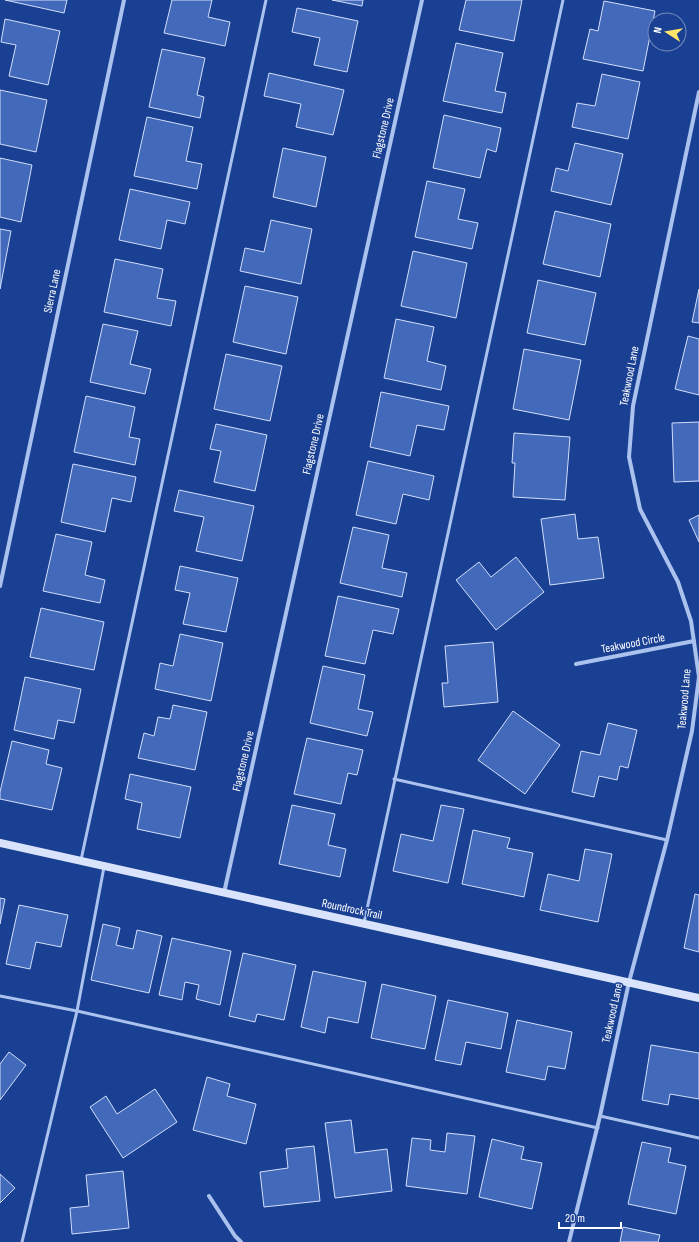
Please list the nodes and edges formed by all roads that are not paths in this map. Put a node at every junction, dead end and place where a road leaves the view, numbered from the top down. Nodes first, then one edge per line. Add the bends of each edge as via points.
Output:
1 (124, 0) edge
2 (266, 0) edge
3 (422, 0) edge
4 (563, 0) edge
5 (699, 92) edge
6 (0, 586) edge
7 (694, 641) junction
8 (576, 664) dead end
9 (394, 779) junction
10 (667, 840) junction
11 (0, 843) edge
12 (81, 861) junction
13 (104, 867) junction
14 (224, 893) junction
15 (363, 924) junction
16 (629, 982) junction
17 (0, 996) edge
18 (699, 998) edge
19 (77, 1011) junction
20 (600, 1116) junction
21 (598, 1128) junction
22 (699, 1138) edge
23 (209, 1196) dead end
24 (22, 1242) edge
25 (241, 1242) edge
26 (569, 1242) edge

1 - 6 street, Sierra Lane
2 - 12 lane
3 - 14 street, Flagstone Drive
4 - 9 lane
5 - 7 street, Teakwood Lane via 633,406 629,457 640,509 678,582 691,621
7 - 8 street, Teakwood Circle
7 - 10 street, Teakwood Lane via 699,677 692,731
9 - 10 lane
9 - 15 lane
10 - 16 street, Teakwood Lane
11 - 12 street, Roundrock Trail
12 - 13 street, Roundrock Trail
13 - 14 street, Roundrock Trail
13 - 19 lane
14 - 15 street, Roundrock Trail
15 - 16 street, Roundrock Trail
16 - 18 street, Roundrock Trail
16 - 20 street, Teakwood Lane
17 - 19 lane
19 - 21 lane
19 - 24 lane
20 - 21 street, Teakwood Lane
20 - 22 lane
21 - 26 street, Teakwood Lane
23 - 25 street

